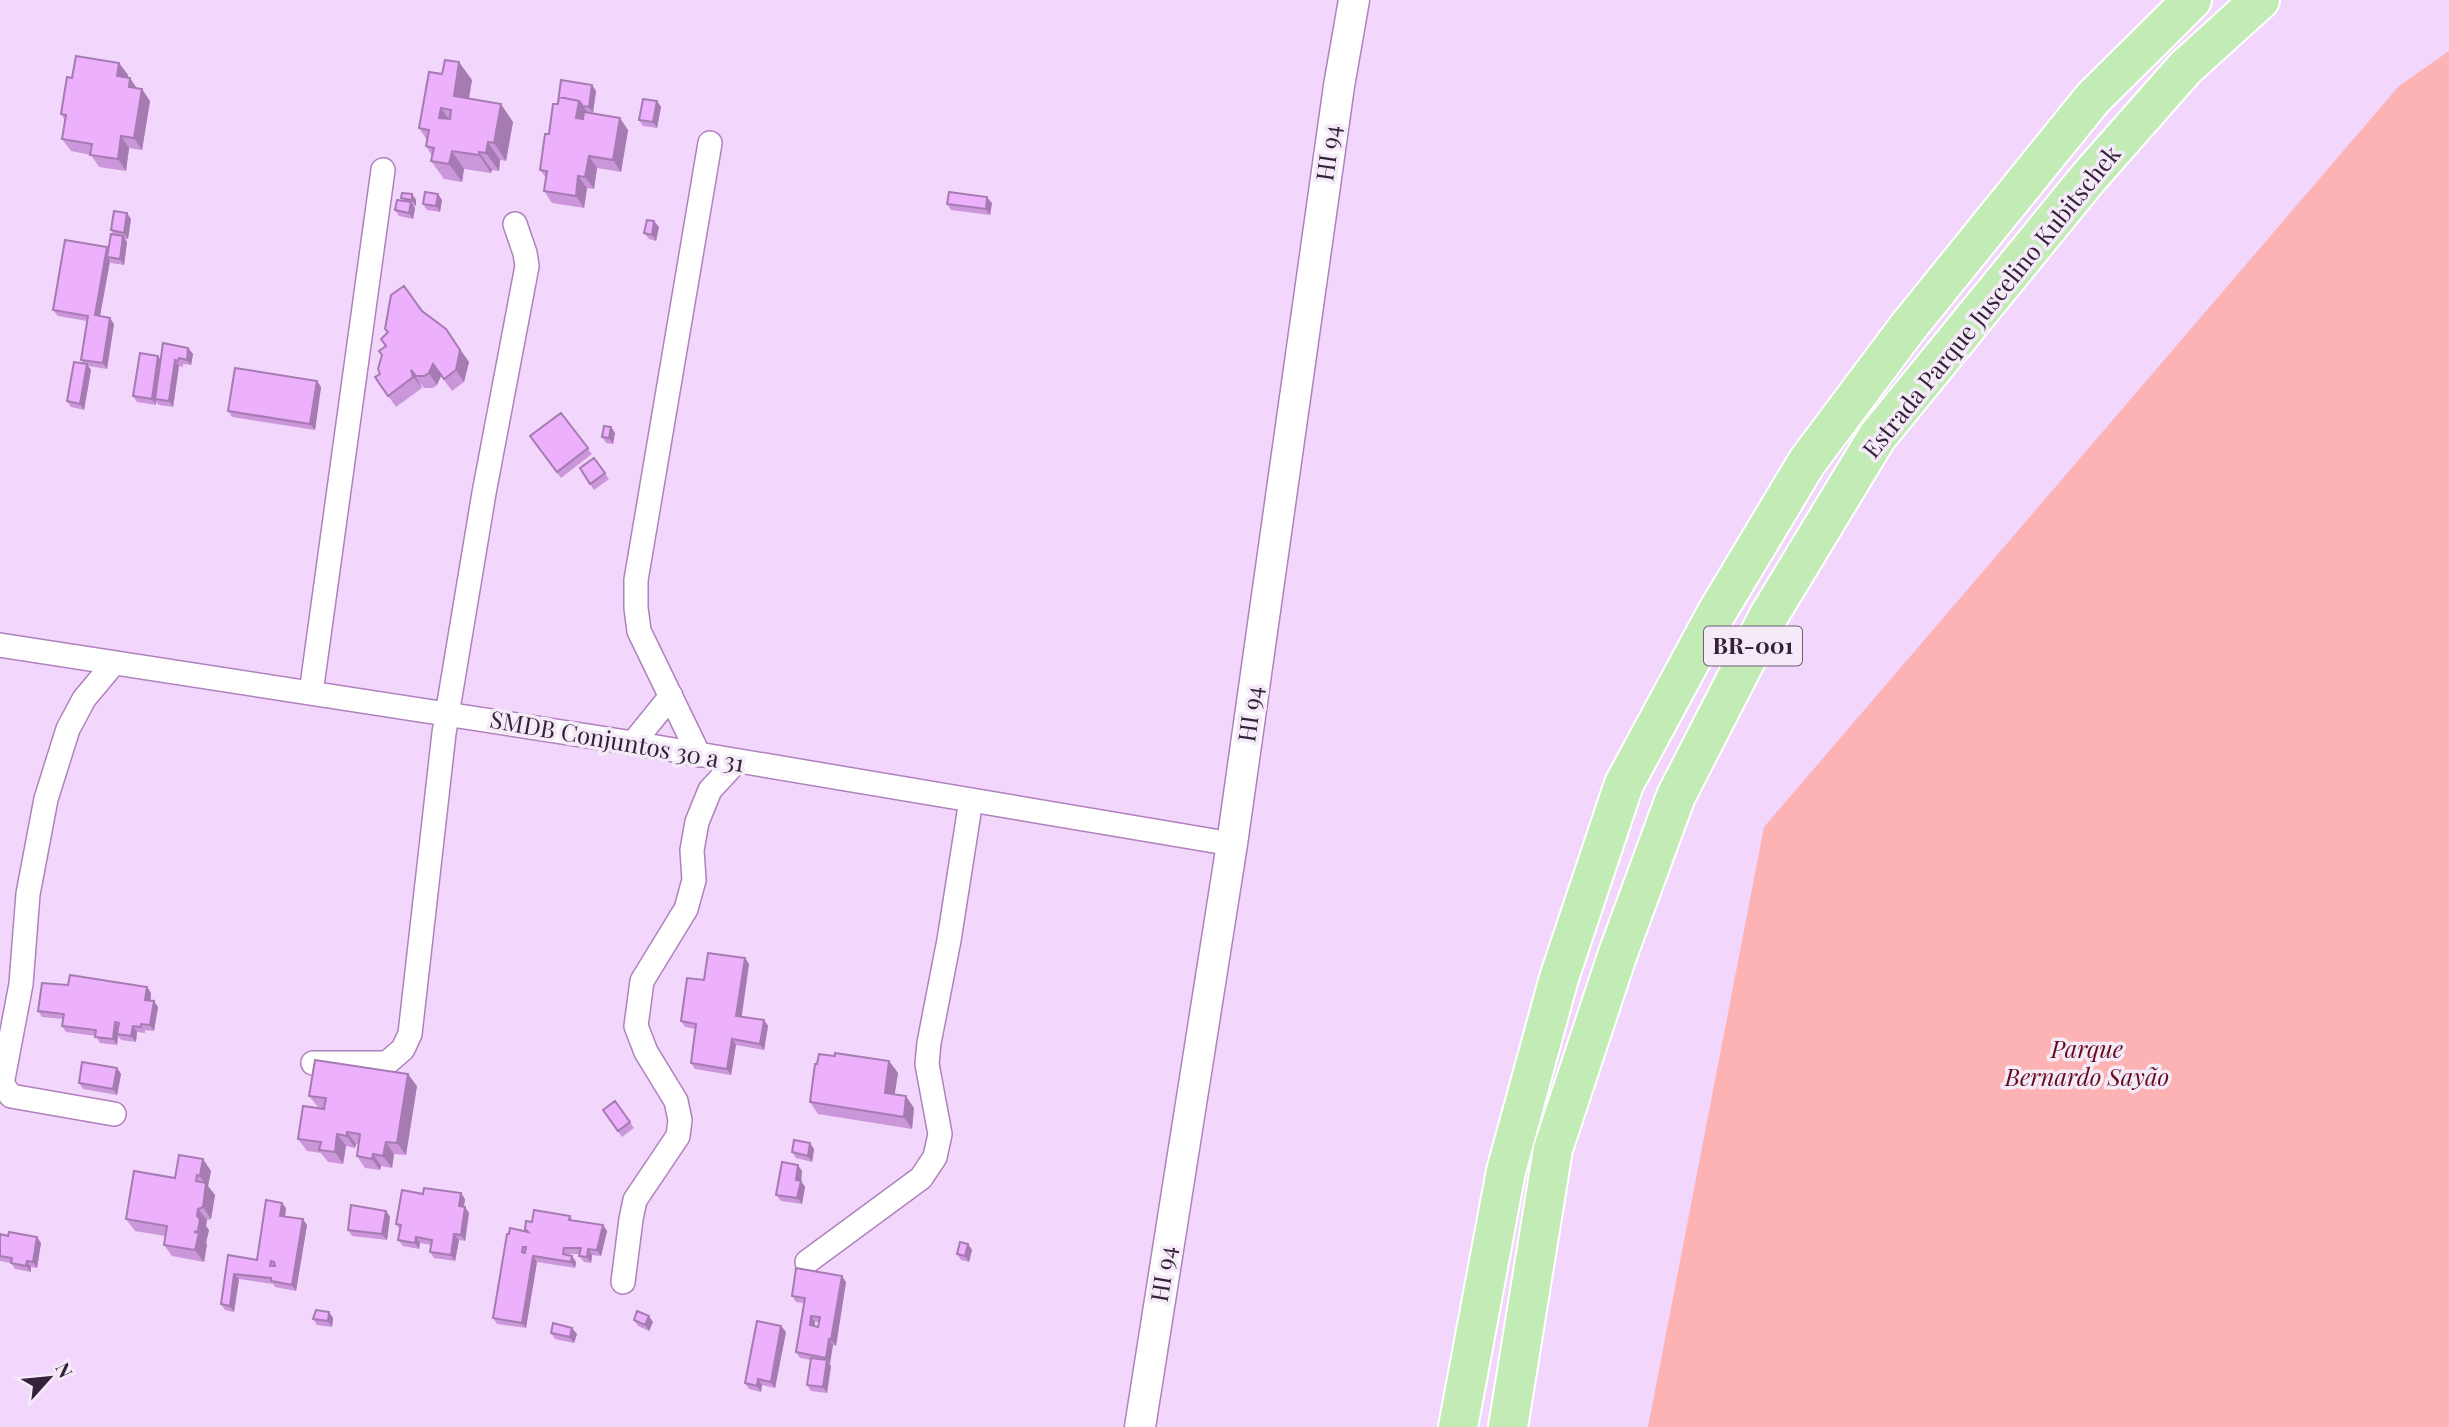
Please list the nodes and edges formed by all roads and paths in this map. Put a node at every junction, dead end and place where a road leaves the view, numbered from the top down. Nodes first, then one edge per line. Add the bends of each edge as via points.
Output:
1 (1354, 0) edge
2 (2192, 0) edge
3 (2260, 0) edge
4 (710, 143) dead end
5 (383, 170) dead end
6 (515, 224) dead end
7 (0, 645) edge
8 (114, 663) junction
9 (311, 693) junction
10 (671, 696) junction
11 (447, 713) junction
12 (633, 743) junction
13 (699, 755) junction
14 (736, 762) junction
15 (971, 800) junction
16 (1233, 844) junction
17 (313, 1063) edge
18 (114, 1114) dead end
19 (807, 1262) dead end
20 (623, 1282) dead end
21 (1140, 1427) edge
22 (1458, 1427) edge
23 (1508, 1427) edge

1 - 16 street, HI 94
2 - 22 highway, Estrada Parque Juscelino Kubitschek / BR-001 via 2092,98 1908,327 1807,462 1717,612 1624,784 1559,978 1506,1171
3 - 23 highway, Estrada Parque Juscelino Kubitschek / BR-001 via 2176,78 1877,437 1768,617 1676,796 1553,1149
4 - 10 street via 636,580 639,631
5 - 9 street
6 - 11 street via 527,266
7 - 8 street, SMDB Conjuntos 30 a 31
8 - 9 street, SMDB Conjuntos 30 a 31
8 - 18 street via 84,699 68,729 46,799 28,894 21,984 2,1084 11,1096
9 - 11 street, SMDB Conjuntos 30 a 31
10 - 12 street
10 - 13 street
11 - 12 street, SMDB Conjuntos 30 a 31
11 - 17 street via 410,1034 403,1049 387,1063
12 - 13 street, SMDB Conjuntos 30 a 31
13 - 14 street, SMDB Conjuntos 30 a 31
14 - 15 street, SMDB Conjuntos 30 a 31
14 - 20 street via 710,790 696,822 694,880 686,909 642,981 636,1026 676,1101 680,1120 678,1136 635,1200
15 - 16 street, SMDB Conjuntos 30 a 31
15 - 19 street via 929,1043 927,1064 940,1134 935,1157 921,1178
16 - 21 street, HI 94

